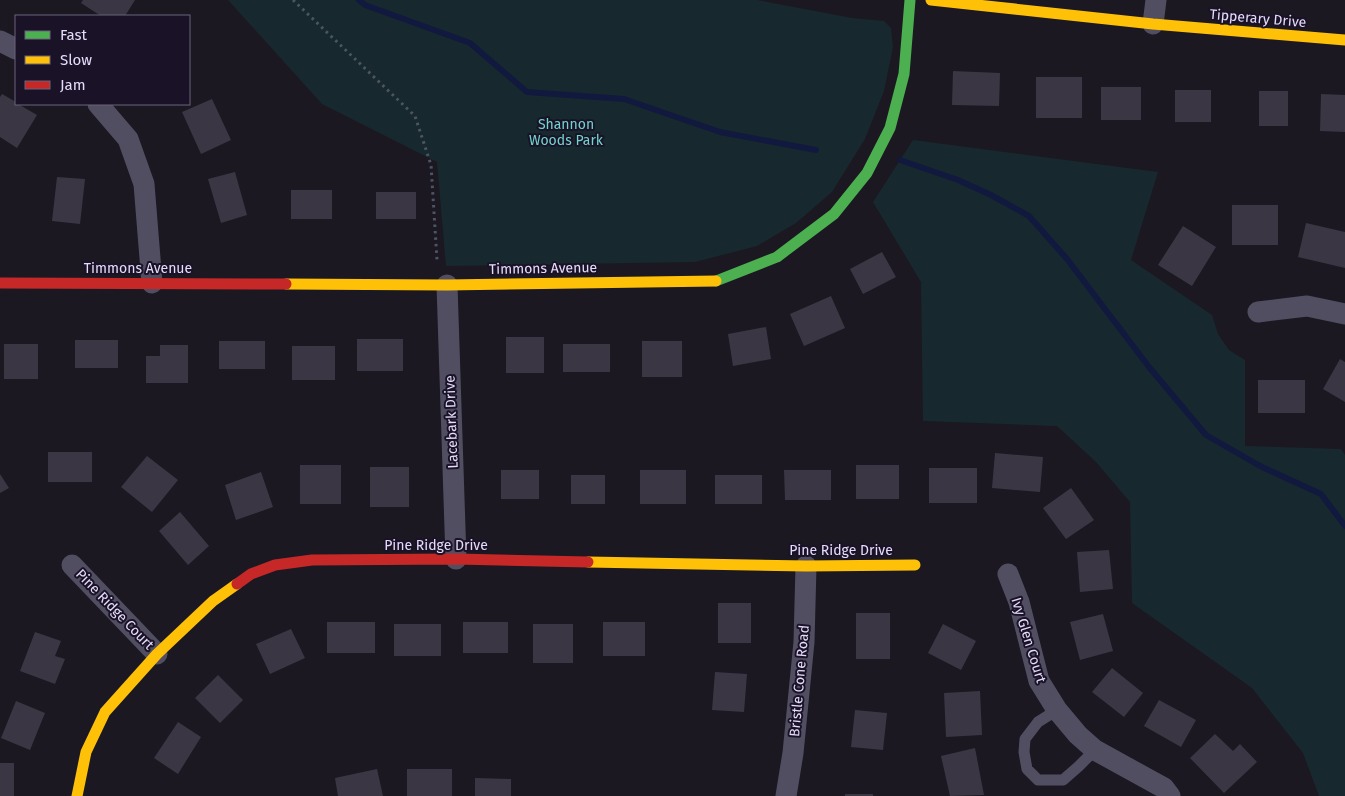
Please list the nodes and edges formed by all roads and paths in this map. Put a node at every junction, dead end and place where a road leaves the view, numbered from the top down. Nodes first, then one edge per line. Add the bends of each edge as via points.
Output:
1 (293, 0) edge
2 (910, 0) edge
3 (931, 0) edge
4 (1156, 0) edge
5 (1153, 24) junction
6 (1345, 40) edge
7 (0, 41) edge
8 (15, 48) edge
9 (99, 105) edge
10 (442, 277) junction
11 (0, 283) edge
12 (152, 283) junction
13 (1258, 312) dead end
14 (1345, 314) edge
15 (456, 560) junction
16 (72, 565) dead end
17 (914, 565) dead end
18 (806, 566) junction
19 (1008, 574) dead end
20 (157, 654) junction
21 (1057, 710) junction
22 (1094, 750) junction
23 (77, 796) edge
24 (786, 796) edge
25 (1170, 796) edge

1 - 10 path via 415,116 431,165
2 - 10 street, Timmons Avenue via 904,74 890,128 867,173 834,214 777,257 718,281
3 - 5 street, Tipperary Drive
4 - 5 street
5 - 6 street, Tipperary Drive
7 - 8 street
9 - 12 street via 128,139 144,184
10 - 12 street, Timmons Avenue
10 - 15 street, Lacebark Drive
11 - 12 street, Timmons Avenue
13 - 14 street via 1307,306
15 - 18 street, Pine Ridge Drive
15 - 20 street, Pine Ridge Drive via 312,560 275,565 251,574 213,600
16 - 20 street, Pine Ridge Court
17 - 18 street, Pine Ridge Drive
18 - 24 street, Bristle Cone Road via 804,642
19 - 21 street, Ivy Glen Court via 1019,602 1039,680
20 - 23 street, Pine Ridge Drive via 105,712 86,752
21 - 22 street, Ivy Glen Court
21 - 22 lane via 1038,722 1025,738 1027,769 1038,780 1063,780
22 - 25 street, Ivy Glen Court via 1164,788

